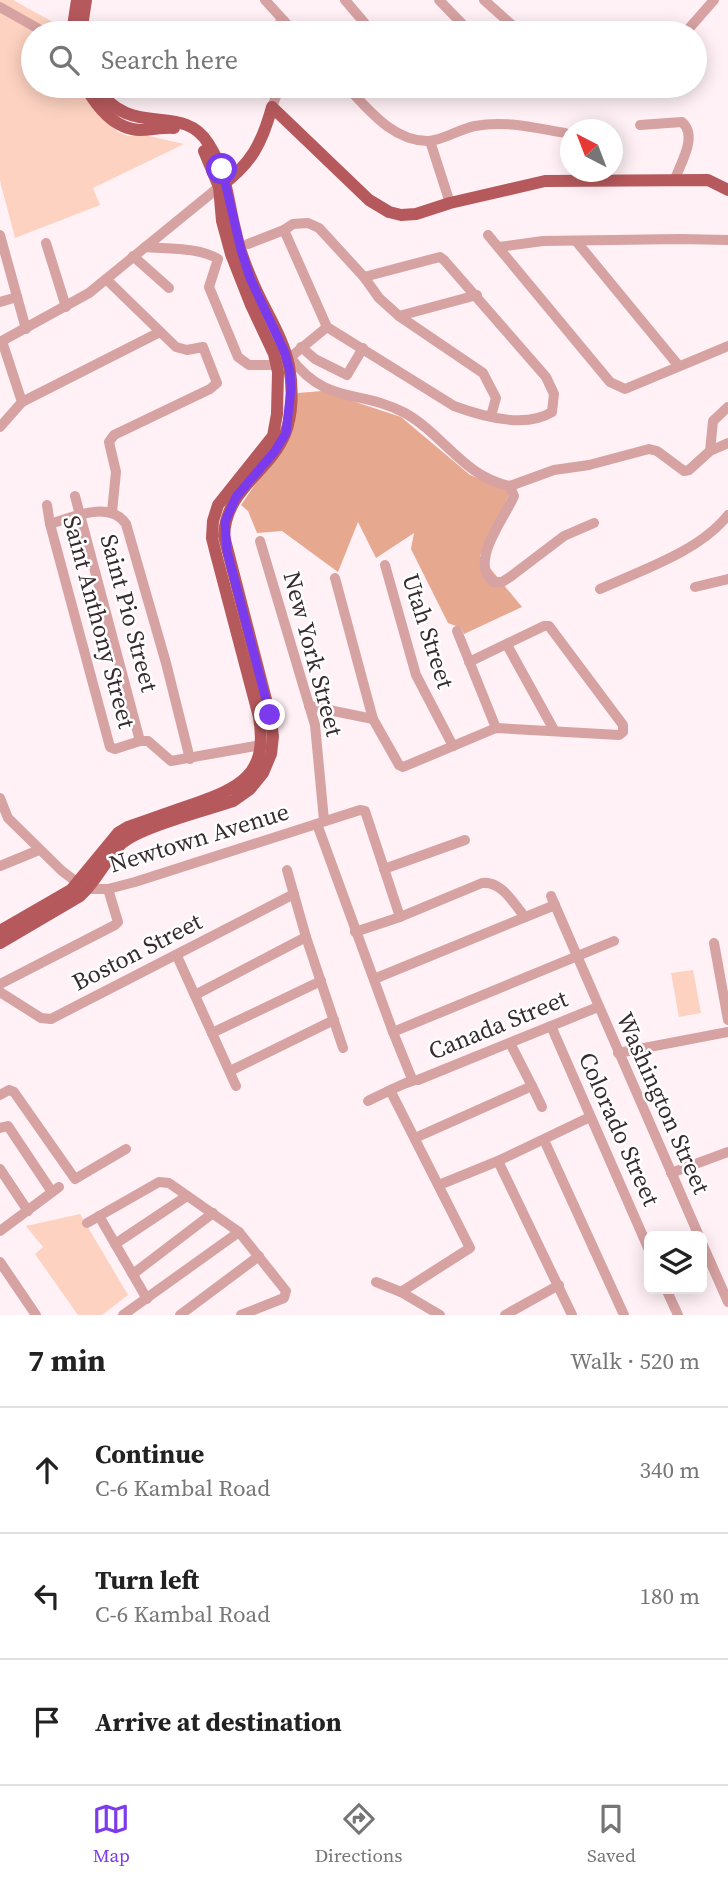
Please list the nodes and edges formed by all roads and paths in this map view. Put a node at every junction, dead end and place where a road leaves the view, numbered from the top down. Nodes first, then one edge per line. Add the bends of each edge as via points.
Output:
1 (77, 0) edge
2 (86, 0) edge
3 (265, 0) edge
4 (345, 0) edge
5 (439, 0) edge
6 (484, 0) edge
7 (713, 0) edge
8 (0, 7) edge
9 (25, 21) edge
10 (74, 21) edge
11 (83, 21) edge
12 (284, 21) edge
13 (363, 21) edge
14 (459, 21) edge
15 (508, 21) edge
16 (695, 21) edge
17 (93, 98) edge
18 (105, 98) edge
19 (275, 98) edge
20 (358, 98) edge
21 (272, 107) junction
22 (640, 125) dead end
23 (560, 132) edge
24 (430, 141) junction
25 (675, 179) junction
26 (223, 184) junction
27 (728, 188) edge
28 (450, 203) junction
29 (284, 230) junction
30 (0, 235) edge
31 (488, 235) dead end
32 (728, 240) edge
33 (576, 241) junction
34 (46, 243) dead end
35 (248, 244) dead end
36 (145, 247) junction
37 (499, 247) junction
38 (133, 256) junction
39 (364, 277) junction
40 (106, 279) junction
41 (169, 288) dead end
42 (477, 295) junction
43 (17, 297) junction
44 (0, 302) edge
45 (66, 307) junction
46 (399, 316) junction
47 (327, 327) junction
48 (26, 329) junction
49 (160, 332) junction
50 (1, 341) edge
51 (728, 346) edge
52 (301, 347) junction
53 (363, 348) junction
54 (285, 361) junction
55 (678, 365) junction
56 (22, 402) junction
57 (728, 407) edge
58 (491, 416) junction
59 (0, 427) edge
60 (728, 443) edge
61 (710, 451) junction
62 (510, 486) junction
63 (75, 496) dead end
64 (47, 505) dead end
65 (111, 512) junction
66 (80, 515) junction
67 (728, 515) edge
68 (594, 523) dead end
69 (50, 524) junction
70 (260, 541) dead end
71 (385, 565) dead end
72 (335, 578) dead end
73 (728, 579) edge
74 (695, 587) dead end
75 (600, 589) dead end
76 (457, 631) dead end
77 (243, 634) junction
78 (508, 645) junction
79 (469, 662) junction
80 (309, 706) junction
81 (373, 719) junction
82 (496, 728) junction
83 (554, 730) junction
84 (140, 741) junction
85 (261, 745) junction
86 (453, 746) junction
87 (190, 759) junction
88 (0, 798) edge
89 (320, 822) junction
90 (465, 840) dead end
91 (39, 849) junction
92 (0, 866) edge
93 (384, 869) junction
94 (287, 870) dead end
95 (83, 886) junction
96 (108, 889) junction
97 (294, 894) junction
98 (400, 917) junction
99 (525, 917) junction
100 (0, 931) edge
101 (355, 932) junction
102 (306, 937) junction
103 (614, 941) dead end
104 (0, 943) edge
105 (714, 943) dead end
106 (177, 956) junction
107 (577, 956) junction
108 (374, 979) junction
109 (321, 981) junction
110 (0, 984) edge
111 (0, 992) edge
112 (194, 995) junction
113 (598, 1007) junction
114 (334, 1020) junction
115 (728, 1020) edge
116 (551, 1026) junction
117 (393, 1032) junction
118 (728, 1032) edge
119 (212, 1033) junction
120 (510, 1043) junction
121 (343, 1048) dead end
122 (618, 1053) junction
123 (230, 1071) junction
124 (412, 1079) junction
125 (236, 1086) dead end
126 (532, 1086) junction
127 (391, 1092) junction
128 (0, 1095) edge
129 (368, 1101) dead end
130 (542, 1107) dead end
131 (590, 1117) junction
132 (0, 1128) edge
133 (415, 1138) junction
134 (544, 1140) junction
135 (126, 1149) dead end
136 (728, 1152) edge
137 (498, 1161) junction
138 (0, 1169) edge
139 (671, 1173) junction
140 (439, 1185) junction
141 (187, 1196) junction
142 (28, 1211) junction
143 (213, 1213) junction
144 (99, 1216) junction
145 (87, 1223) dead end
146 (0, 1231) edge
147 (697, 1231) edge
148 (239, 1232) junction
149 (644, 1239) edge
150 (116, 1244) junction
151 (707, 1254) edge
152 (258, 1256) junction
153 (0, 1262) edge
154 (133, 1274) junction
155 (376, 1282) dead end
156 (559, 1285) junction
157 (401, 1292) junction
158 (668, 1294) edge
159 (147, 1299) junction
160 (728, 1302) edge
161 (36, 1315) edge
162 (123, 1315) edge
163 (180, 1315) edge
164 (241, 1315) edge
165 (440, 1315) edge
166 (505, 1315) edge
167 (572, 1315) edge
168 (624, 1315) edge
169 (678, 1315) edge

1 - 10 main road
2 - 11 main road
3 - 12 street
4 - 13 street
5 - 14 street
6 - 15 street
7 - 16 street
8 - 9 street
17 - 26 main road via 121,124 136,129 173,128 194,137
18 - 26 main road via 126,114 180,122 199,132 208,142
19 - 21 street
20 - 24 street via 385,126
21 - 26 main road via 256,153
21 - 28 main road via 369,200 389,212 416,214
22 - 25 street via 682,122 688,128 690,138
23 - 24 street via 509,123 475,126
24 - 28 street
25 - 27 main road via 708,180
25 - 28 main road via 545,181
26 - 36 street
26 - 54 main road via 250,278
29 - 35 street
29 - 39 street via 301,222 319,228
29 - 47 street
30 - 43 street
31 - 37 street
32 - 33 street
33 - 37 street
33 - 55 street
34 - 45 street
36 - 38 street
36 - 54 street via 218,259 209,287 238,357 249,365
37 - 55 street via 610,382 625,389
38 - 40 street
38 - 41 street
39 - 42 street via 440,257
39 - 46 street
40 - 45 street
40 - 49 street
42 - 46 street
42 - 58 street via 551,386 554,405 548,414 524,419
43 - 44 street
43 - 48 street
45 - 48 street
46 - 58 street via 483,373 496,398
47 - 52 street
47 - 53 street
48 - 50 street
49 - 56 street
49 - 65 street via 180,349 203,347 216,383 114,435 110,442 116,472
50 - 56 street
51 - 55 street
52 - 53 street via 347,375
52 - 54 street
53 - 58 street via 454,406
54 - 62 street via 331,391 405,413 481,477
54 - 77 main road via 291,389 286,433 236,497 225,522
56 - 59 street
57 - 61 street via 713,421
60 - 61 street
61 - 62 street via 684,471 649,449 554,470
62 - 68 street via 514,496 485,558 485,572 494,582 502,582 564,536
63 - 66 street, Saint Pio Street
64 - 69 street, Saint Anthony Street
65 - 66 street
65 - 87 street via 126,524
66 - 69 street
66 - 84 street, Saint Pio Street
67 - 75 street via 709,536
69 - 84 street, Saint Anthony Street via 113,749
70 - 80 street, New York Street
71 - 86 street, Utah Street via 416,676
72 - 81 street
73 - 74 street
76 - 79 street
77 - 85 main road
77 - 95 main road via 272,728 271,754 263,773 233,801 124,842
78 - 79 street
78 - 83 street
78 - 83 street via 549,626 623,725 619,735
79 - 82 street
80 - 81 street
80 - 89 street, New York Street via 318,750
81 - 86 street via 403,767
82 - 83 street
82 - 86 street
84 - 87 street via 151,743 171,761
85 - 87 street
85 - 95 main road via 253,767 236,787 118,833
88 - 91 street, Newtown Avenue via 6,815
89 - 93 street, Newtown Avenue via 365,811
89 - 96 street, Newtown Avenue
89 - 101 street, New York Street
90 - 93 street
91 - 92 street
91 - 95 street, Newtown Avenue
93 - 98 street
94 - 97 street
95 - 96 street, Newtown Avenue
95 - 100 main road
95 - 104 main road via 60,909
96 - 110 street via 117,915 115,925
97 - 102 street
97 - 106 street, Boston Street
98 - 99 street via 482,883 498,885
98 - 101 street
99 - 107 street, Washington Street via 553,901
99 - 108 street
101 - 108 street, New York Street
102 - 109 street
102 - 112 street
103 - 107 street
105 - 115 street
106 - 111 street, Boston Street via 51,1019 41,1018
106 - 112 street
107 - 113 street, Washington Street
107 - 117 street
108 - 117 street, New York Street
109 - 114 street
109 - 119 street
112 - 119 street
113 - 116 street, Canada Street
113 - 122 street, Washington Street
114 - 121 street
114 - 123 street
116 - 120 street, Canada Street
116 - 131 street, Colorado Street
117 - 124 street, New York Street
118 - 122 street
119 - 123 street
120 - 124 street, Canada Street
120 - 126 street
122 - 139 street, Washington Street
123 - 125 street
124 - 127 street, Canada Street
126 - 130 street
126 - 133 street
127 - 129 street, Canada Street
127 - 133 street
128 - 135 street via 14,1092 75,1179
131 - 134 street
131 - 149 street, Colorado Street
132 - 142 street via 8,1126 56,1190
133 - 140 street
134 - 137 street
134 - 168 street
136 - 139 street
137 - 140 street
137 - 156 street
138 - 142 street
139 - 147 street, Washington Street
140 - 157 street via 471,1248
141 - 143 street
141 - 144 street via 164,1180
141 - 150 street
142 - 146 street
143 - 148 street
143 - 154 street
144 - 145 street
144 - 150 street
148 - 152 street
148 - 159 street
150 - 154 street
151 - 160 street
152 - 163 street
152 - 164 street via 286,1295
153 - 161 street
154 - 159 street
155 - 157 street
156 - 166 street
156 - 167 street
157 - 165 street
158 - 169 street
159 - 162 street

